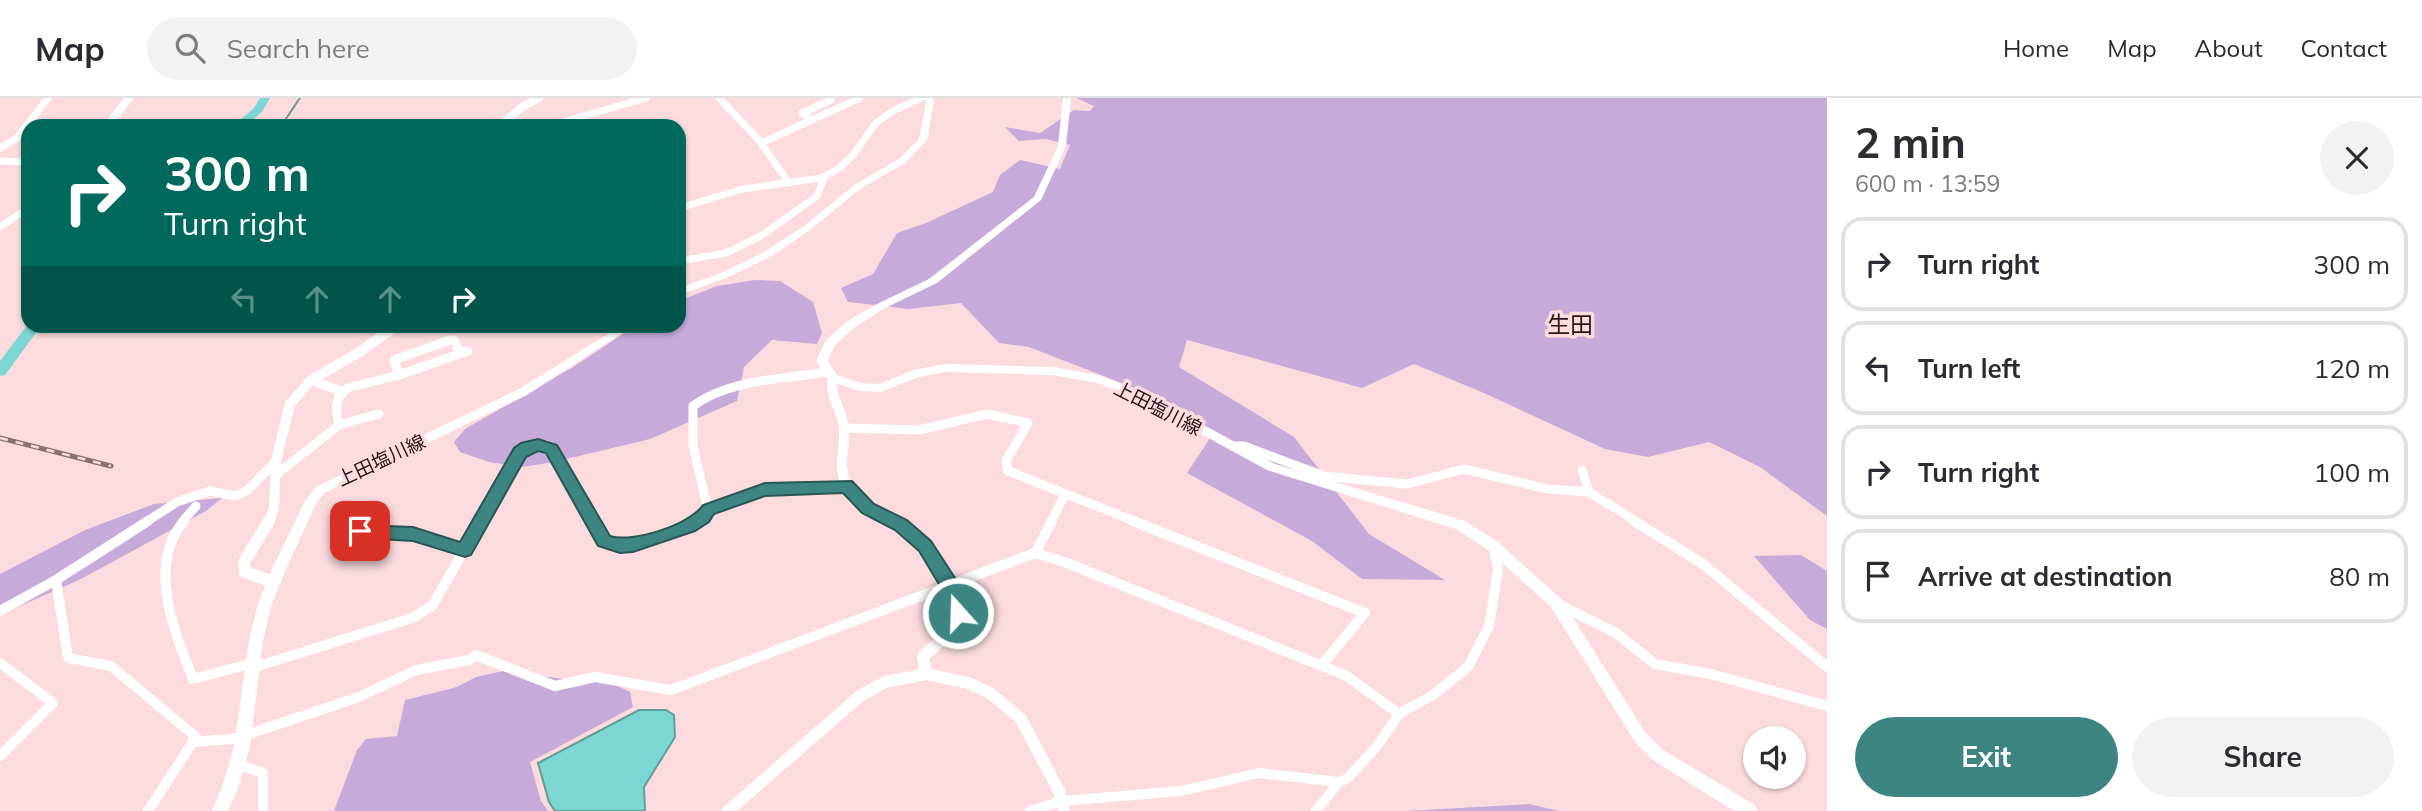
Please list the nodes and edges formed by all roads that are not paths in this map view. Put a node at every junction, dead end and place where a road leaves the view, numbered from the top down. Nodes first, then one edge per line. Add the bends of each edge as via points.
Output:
1 (48, 98) edge
2 (129, 98) edge
3 (539, 98) edge
4 (646, 98) edge
5 (719, 98) edge
6 (860, 98) edge
7 (920, 98) edge
8 (928, 98) edge
9 (1067, 98) edge
10 (831, 100) edge
11 (32, 119) edge
12 (112, 119) edge
13 (508, 119) edge
14 (573, 119) edge
15 (813, 120) junction
16 (21, 133) edge
17 (761, 144) junction
18 (0, 148) edge
19 (0, 161) edge
20 (21, 162) edge
21 (825, 176) junction
22 (789, 183) junction
23 (686, 206) edge
24 (21, 212) edge
25 (0, 228) edge
26 (686, 260) edge
27 (686, 289) edge
28 (386, 333) edge
29 (617, 333) edge
30 (398, 375) junction
31 (830, 375) junction
32 (311, 380) junction
33 (343, 392) junction
34 (379, 414) dead end
35 (339, 425) junction
36 (844, 428) junction
37 (1230, 446) junction
38 (276, 461) junction
39 (1581, 470) dead end
40 (276, 475) junction
41 (846, 486) junction
42 (1589, 492) junction
43 (1065, 494) junction
44 (197, 506) dead end
45 (708, 510) junction
46 (362, 515) dead end
47 (1493, 546) junction
48 (465, 550) junction
49 (1035, 553) junction
50 (56, 580) junction
51 (274, 582) junction
52 (948, 583) junction
53 (1556, 603) junction
54 (0, 611) edge
55 (0, 663) edge
56 (252, 666) junction
57 (1321, 666) junction
58 (1827, 667) edge
59 (926, 674) junction
60 (1827, 706) edge
61 (1399, 714) junction
62 (246, 735) junction
63 (192, 742) junction
64 (0, 756) edge
65 (240, 765) junction
66 (1339, 782) junction
67 (1063, 806) edge
68 (148, 811) edge
69 (220, 811) edge
70 (226, 811) edge
71 (263, 811) edge
72 (729, 811) edge
73 (1030, 811) edge
74 (1316, 811) edge
75 (1749, 811) edge

1 - 11 street
2 - 12 highway
3 - 13 street
4 - 14 street
5 - 17 street
6 - 15 street
7 - 21 street via 876,124 853,155
8 - 27 main road via 923,140 902,161 857,187 768,254
9 - 31 main road via 1062,146 1038,198 933,281 879,307 840,333 824,352 822,361
10 - 15 street via 802,113
15 - 17 street
16 - 18 street
17 - 22 street
19 - 20 street
21 - 22 street
21 - 26 street via 817,196 761,236 726,253
22 - 23 street via 743,189
24 - 25 highway
28 - 32 street
29 - 51 main road, 上田塩川線 via 523,392 320,490
30 - 30 street via 464,352 450,340 394,360
30 - 33 street
31 - 36 street via 830,393
31 - 37 main road, 上田塩川線 via 849,385 871,388 945,368 1074,374 1140,396
31 - 45 street via 723,391 693,406 699,488
32 - 33 street
32 - 38 street via 290,404
33 - 35 street via 336,408
34 - 35 street
35 - 40 street
36 - 41 street via 841,469
36 - 43 street via 919,430 987,414 1028,423 1006,461 1008,471
37 - 42 street via 1244,446 1325,476 1407,484 1464,469 1548,489
37 - 47 main road, 上田塩川線 via 1298,477 1460,525
38 - 40 street
38 - 50 street via 248,490 236,496 210,491 177,502
39 - 42 street
40 - 51 street via 274,508 244,562 245,572
41 - 45 street via 765,490
41 - 52 street via 868,509 914,534
42 - 58 street via 1703,564
43 - 49 street
43 - 57 street via 1365,613
44 - 56 street via 181,520 166,563 177,641 194,679
45 - 48 street via 690,526 633,545 604,541 551,449 538,445 520,453
46 - 48 street via 360,531 413,534
47 - 53 main road, 上田塩川線
47 - 61 street via 1498,569 1482,643 1468,667
48 - 56 street via 432,606 422,613
49 - 52 street
49 - 57 street
50 - 54 street
50 - 63 street via 68,658 111,666 196,737
51 - 56 main road, 上田塩川線
52 - 59 street via 958,613 950,632 923,657
52 - 62 street via 671,690 595,677 555,686 476,655 416,670 359,697
53 - 60 street via 1616,633 1655,664 1711,674
53 - 75 main road, 上田塩川線 via 1640,737 1658,755
55 - 64 street via 53,703
56 - 62 main road, 上田塩川線
57 - 61 street via 1347,676
59 - 67 street via 990,693 1021,719
59 - 72 street via 885,682 860,696
61 - 66 street via 1377,745
62 - 63 street
62 - 65 main road, 上田塩川線
63 - 68 street
65 - 69 main road, 上田塩川線
65 - 71 street via 263,773
66 - 67 street via 1259,773 1181,791
66 - 74 street
67 - 73 street
69 - 70 street

